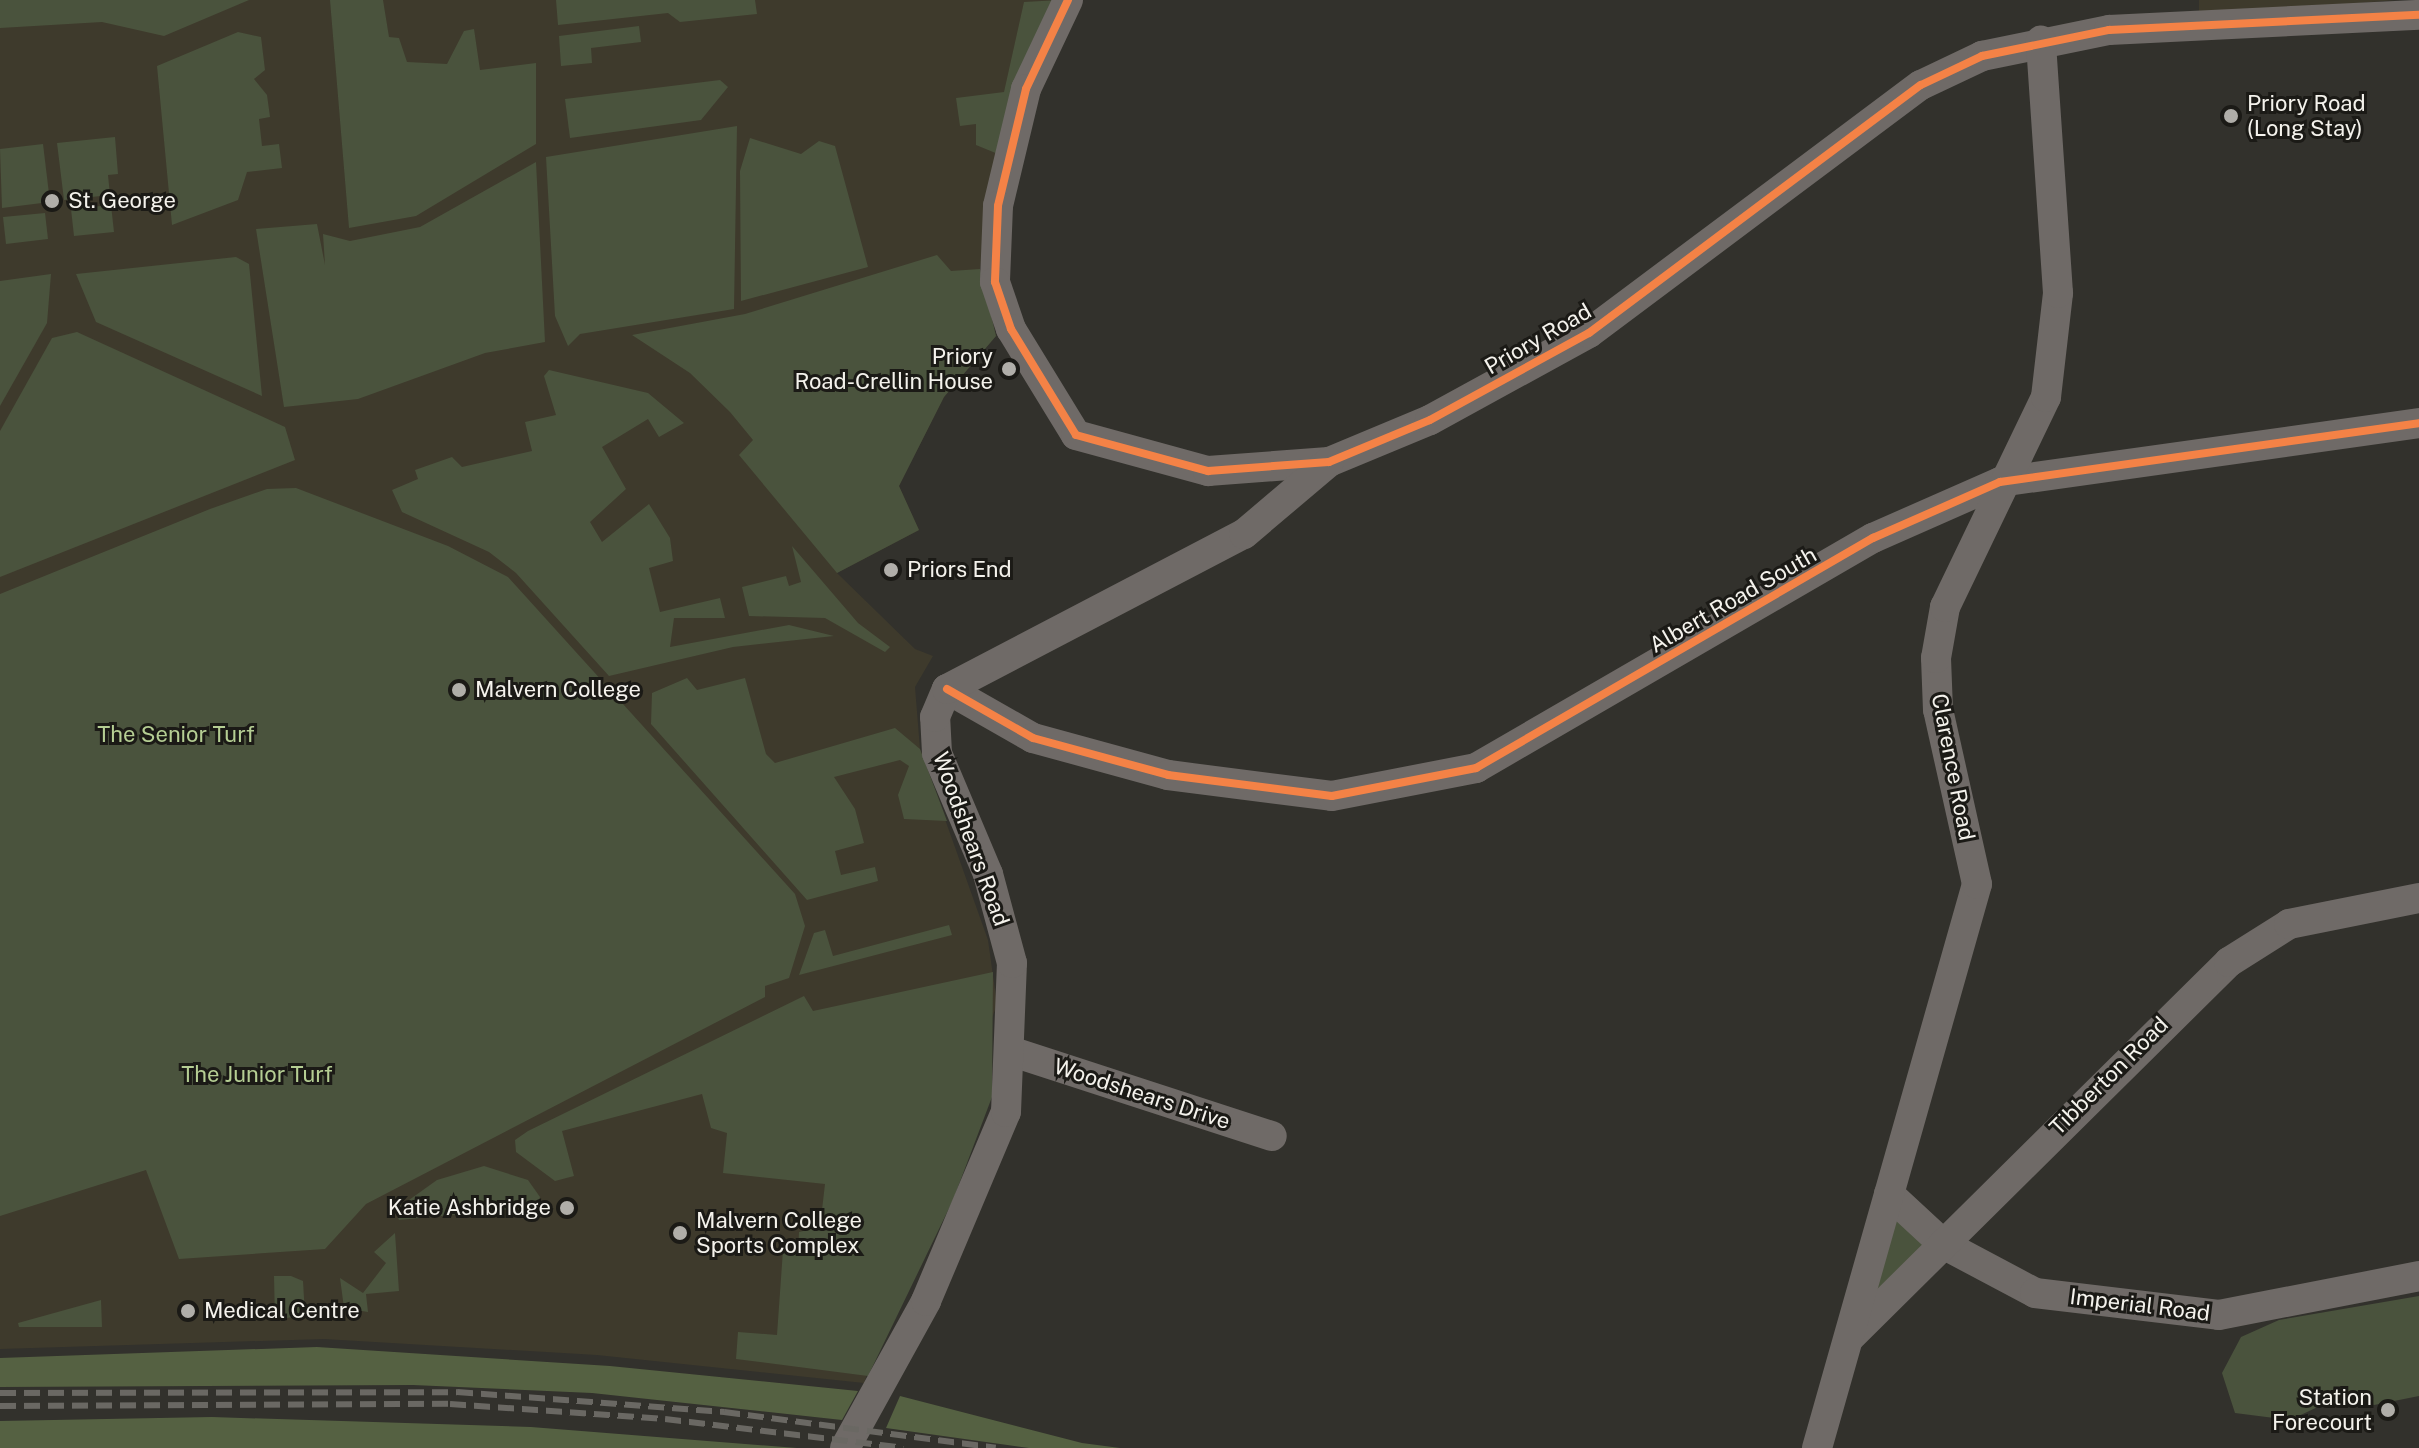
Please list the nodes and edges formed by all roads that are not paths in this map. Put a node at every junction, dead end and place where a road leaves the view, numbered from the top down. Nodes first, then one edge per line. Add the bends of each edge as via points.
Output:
1 (1068, 0) edge
2 (2419, 15) edge
3 (2041, 41) junction
4 (2419, 423) edge
5 (1329, 462) junction
6 (2000, 482) junction
7 (947, 689) junction
8 (2419, 898) edge
9 (1013, 1052) junction
10 (1272, 1136) dead end
11 (1889, 1194) junction
12 (1943, 1244) junction
13 (2419, 1276) edge
14 (1849, 1338) junction
15 (845, 1448) edge
16 (1817, 1448) edge

1 - 5 street, Priory Road via 1028,83 998,206 995,282 1011,329 1076,435 1208,471
2 - 3 street, Priory Road
3 - 5 street, Priory Road via 1982,56 1921,85 1589,333 1430,420
3 - 6 street, Clarence Road via 2058,293 2046,397
4 - 6 street, Albert Road South
5 - 7 street via 1244,534
6 - 7 street, Albert Road South via 1873,538 1476,768 1446,774 1332,796 1168,775 1033,738
6 - 11 street, Clarence Road via 1945,607 1936,658 1938,710 1977,884
7 - 9 street, Woodshears Road via 935,717 937,753 1006,934
8 - 12 street, Tibberton Road via 2289,924 2229,962
9 - 10 street, Woodshears Drive
9 - 15 street, Woodshears Road via 1006,1112 970,1205
11 - 12 street, Imperial Road
11 - 14 street, Clarence Road
12 - 13 street, Imperial Road via 2035,1293 2219,1315
12 - 14 street, Tibberton Road
14 - 16 street, Clarence Road

